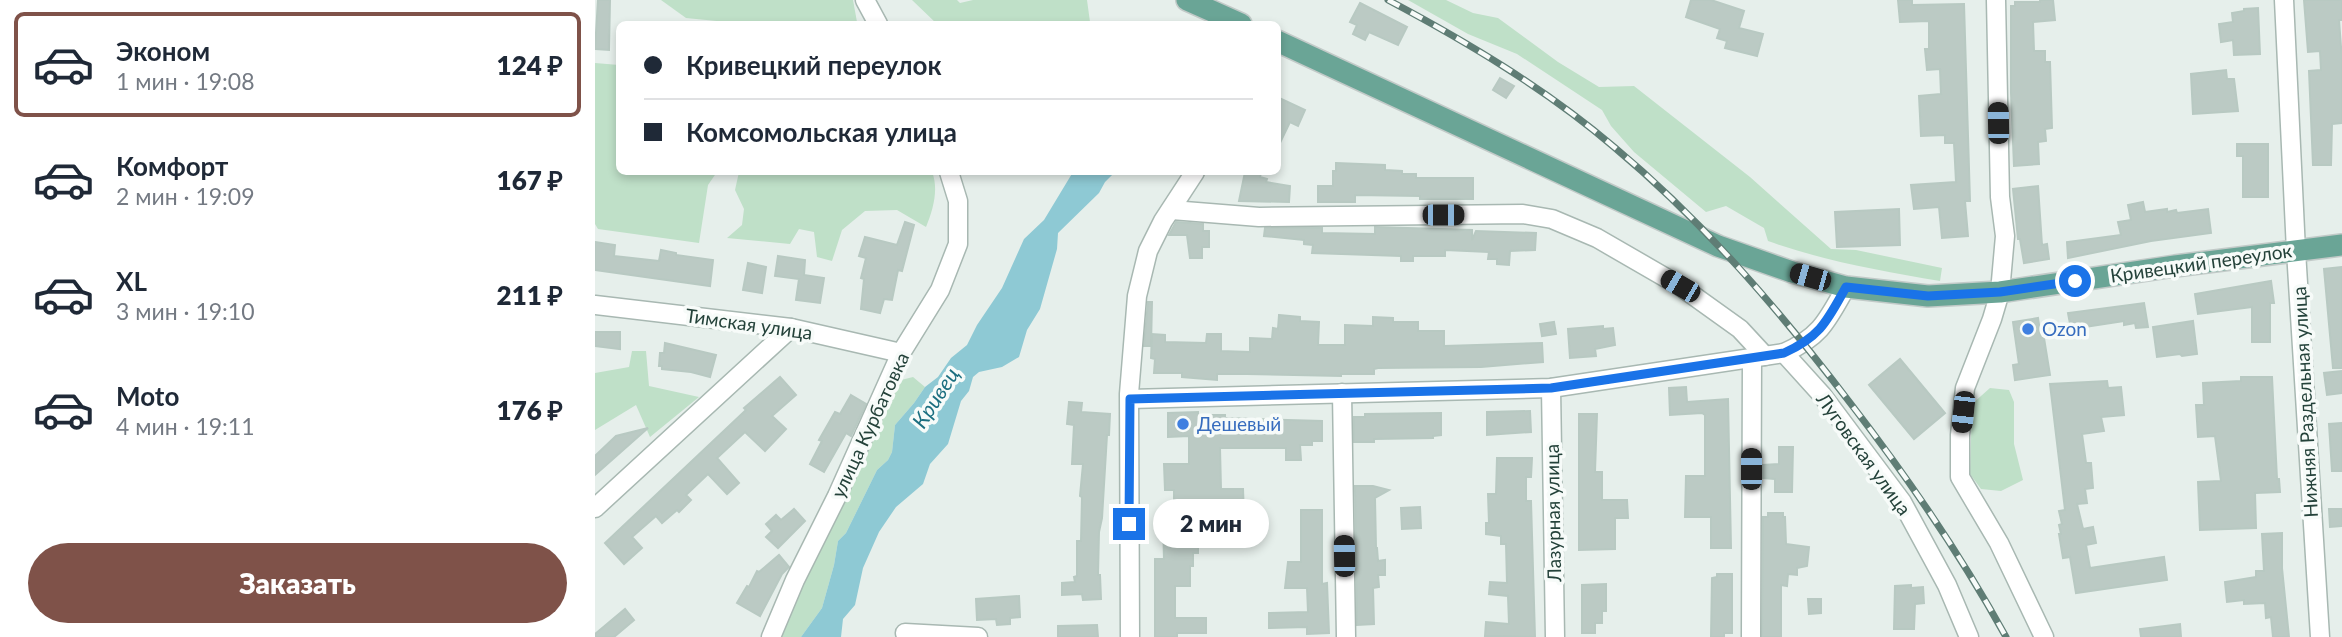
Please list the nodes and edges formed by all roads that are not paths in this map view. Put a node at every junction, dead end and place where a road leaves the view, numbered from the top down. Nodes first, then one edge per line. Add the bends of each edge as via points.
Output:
1 (865, 0) edge
2 (1187, 0) edge
3 (1996, 0) edge
4 (2284, 0) edge
5 (876, 21) edge
6 (1234, 21) edge
7 (1281, 43) edge
8 (950, 175) edge
9 (1193, 175) edge
10 (1172, 210) junction
11 (2342, 245) edge
12 (2296, 251) junction
13 (1846, 287) junction
14 (2000, 292) junction
15 (595, 305) edge
16 (791, 328) junction
17 (901, 353) junction
18 (1784, 353) junction
19 (1758, 357) junction
20 (1551, 388) junction
21 (1342, 393) junction
22 (1130, 399) junction
23 (595, 508) edge
24 (905, 633) dead end
25 (771, 637) edge
26 (978, 637) edge
27 (1130, 637) edge
28 (1346, 637) edge
29 (1555, 637) edge
30 (1751, 637) edge
31 (1969, 637) edge
32 (2044, 637) edge
33 (2319, 637) edge

1 - 5 street
2 - 6 main road
3 - 14 street via 2000,197 2005,236
4 - 12 street, Нижняя Раздельная улица
7 - 13 main road, Кривецкий переулок via 1718,246
8 - 17 street, улица Курбатовка via 958,201 958,244 940,290
9 - 10 street
10 - 19 street via 1259,217 1523,214 1552,219 1597,238 1680,286 1740,329
10 - 22 street via 1148,251 1136,296
11 - 12 main road, Кривецкий переулок
12 - 14 main road, Кривецкий переулок
12 - 33 street, Нижняя Раздельная улица
13 - 14 main road, Кривецкий переулок via 1928,296
13 - 18 street via 1817,333
14 - 32 street via 1965,388 1960,477 1999,543
15 - 16 street, Тимская улица
16 - 17 street, Тимская улица
16 - 23 street
17 - 25 street, улица Курбатовка
18 - 19 street
18 - 31 street, Луговская улица via 1822,395 1902,502
19 - 20 street
19 - 30 street
20 - 21 street
20 - 29 street, Лазурная улица
21 - 22 street
21 - 28 street
22 - 27 street
24 - 26 street

